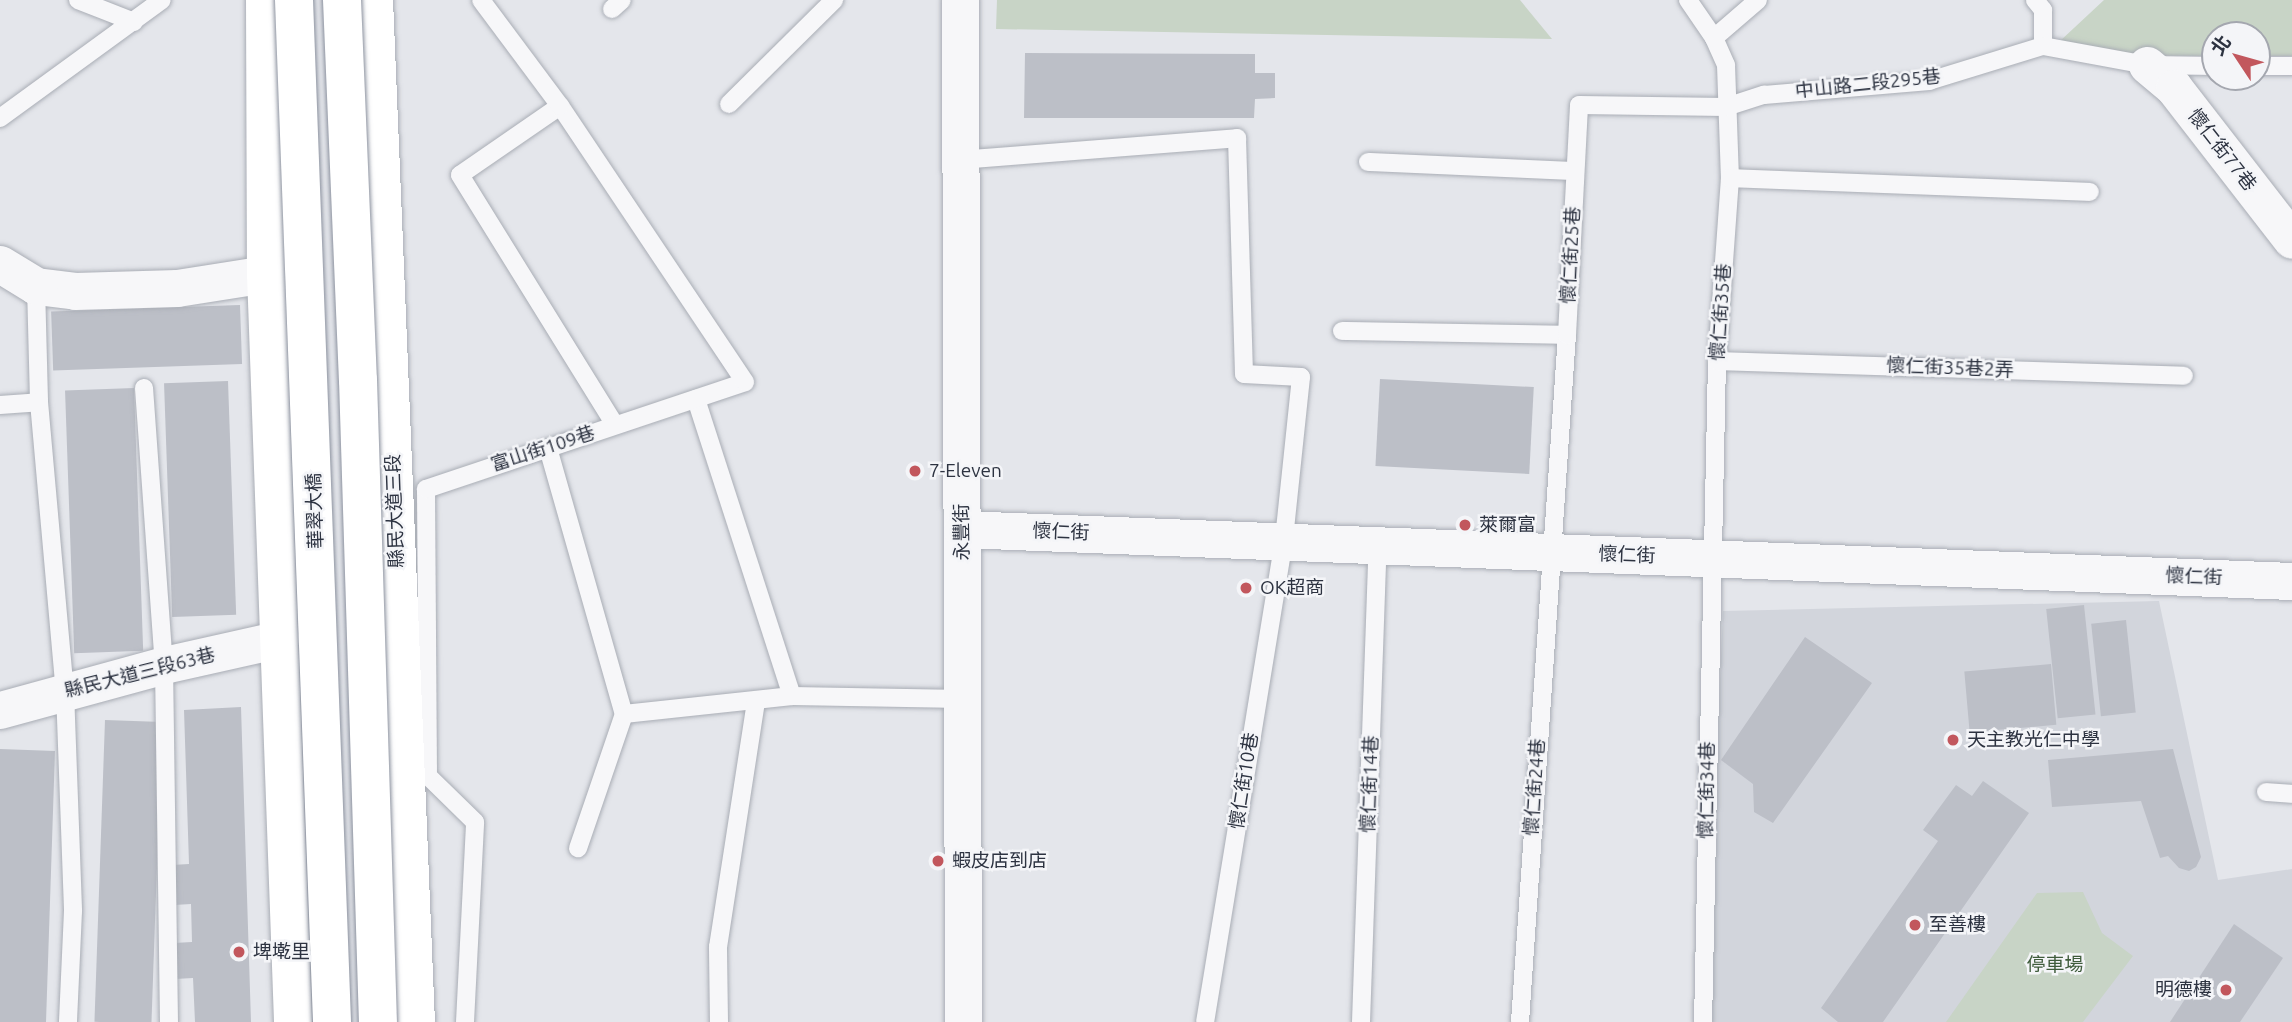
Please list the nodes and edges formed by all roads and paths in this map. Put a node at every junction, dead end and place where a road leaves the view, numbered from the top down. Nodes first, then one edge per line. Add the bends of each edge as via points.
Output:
1 (78, 0) edge
2 (162, 0) edge
3 (265, 0) edge
4 (294, 0) edge
5 (342, 0) edge
6 (373, 0) edge
7 (481, 0) edge
8 (834, 0) edge
9 (960, 0) edge
10 (1688, 0) edge
11 (1758, 0) edge
12 (2035, 0) edge
13 (134, 22) junction
14 (1714, 38) junction
15 (2043, 46) junction
16 (2147, 65) junction
17 (2201, 66) edge
18 (2271, 66) edge
19 (2292, 66) edge
20 (729, 104) dead end
21 (560, 106) junction
22 (1726, 107) junction
23 (0, 118) edge
24 (959, 160) junction
25 (1368, 162) dead end
26 (1575, 171) junction
27 (1730, 178) junction
28 (2090, 192) dead end
29 (2292, 240) edge
30 (0, 264) edge
31 (266, 274) junction
32 (36, 286) junction
33 (1342, 331) dead end
34 (1567, 335) junction
35 (1717, 361) junction
36 (2184, 376) dead end
37 (144, 388) dead end
38 (696, 399) junction
39 (39, 402) junction
40 (0, 405) edge
41 (615, 425) junction
42 (548, 448) junction
43 (962, 529) junction
44 (1284, 540) junction
45 (1378, 545) junction
46 (1550, 552) junction
47 (1711, 558) junction
48 (2292, 581) edge
49 (280, 639) junction
50 (164, 665) junction
51 (65, 691) junction
52 (792, 696) junction
53 (963, 699) junction
54 (756, 701) junction
55 (0, 710) edge
56 (624, 714) junction
57 (2266, 792) dead end
58 (2292, 794) edge
59 (578, 848) dead end
60 (68, 1022) edge
61 (169, 1022) edge
62 (293, 1022) edge
63 (332, 1022) edge
64 (378, 1022) edge
65 (416, 1022) edge
66 (465, 1022) edge
67 (719, 1022) edge
68 (963, 1022) edge
69 (1205, 1022) edge
70 (1362, 1022) edge
71 (1520, 1022) edge
72 (1703, 1022) edge

1 - 13 lane
2 - 13 lane
3 - 31 main road
4 - 63 main road, 華翠大橋, bridge
5 - 64 main road, bridge
6 - 65 main road, 縣民大道三段
7 - 21 lane, 富山街109巷
8 - 20 lane
9 - 24 street, 永豐街
10 - 14 lane
11 - 14 lane
12 - 15 lane via 2043,10
13 - 23 lane
14 - 22 lane, 懷仁街35巷 via 1726,65
15 - 16 lane, 中山路二段295巷
15 - 22 lane, 中山路二段295巷 via 1929,81 1764,95
16 - 17 lane, 中山路二段295巷
16 - 29 street, 懷仁街77巷 via 2174,88
18 - 19 lane
21 - 38 lane, 富山街109巷 via 745,382
21 - 41 lane via 460,175
22 - 26 lane, 懷仁街25巷 via 1579,105
22 - 27 lane, 懷仁街35巷
24 - 43 street, 永豐街
24 - 44 lane, 懷仁街10巷 via 1237,138 1244,374 1301,377
25 - 26 lane
26 - 34 lane, 懷仁街25巷
27 - 28 lane
27 - 35 lane, 懷仁街35巷
30 - 32 street
31 - 32 street via 177,288 75,291
31 - 49 main road
32 - 39 lane
33 - 34 lane
34 - 46 lane, 懷仁街25巷
35 - 36 lane, 懷仁街35巷2弄
35 - 47 lane, 懷仁街35巷
37 - 50 lane
38 - 41 lane, 富山街109巷
38 - 52 lane
39 - 40 lane
39 - 51 lane
41 - 42 lane, 富山街109巷
42 - 56 lane
42 - 66 lane, 富山街109巷 via 426,489 428,776 475,822
43 - 44 street, 懷仁街
43 - 53 street, 永豐街
44 - 45 street, 懷仁街
44 - 69 lane, 懷仁街10巷
45 - 46 street, 懷仁街
45 - 70 lane, 懷仁街14巷
46 - 47 street, 懷仁街
46 - 71 lane, 懷仁街24巷
47 - 48 street, 懷仁街
47 - 72 lane, 懷仁街34巷
49 - 50 street, 縣民大道三段63巷
49 - 62 main road
50 - 51 street, 縣民大道三段63巷
50 - 61 lane
51 - 55 street, 縣民大道三段63巷
51 - 60 lane via 73,911
52 - 53 lane
52 - 54 lane
53 - 68 street, 永豐街
54 - 56 lane
54 - 67 lane via 718,947
56 - 59 lane
57 - 58 lane

